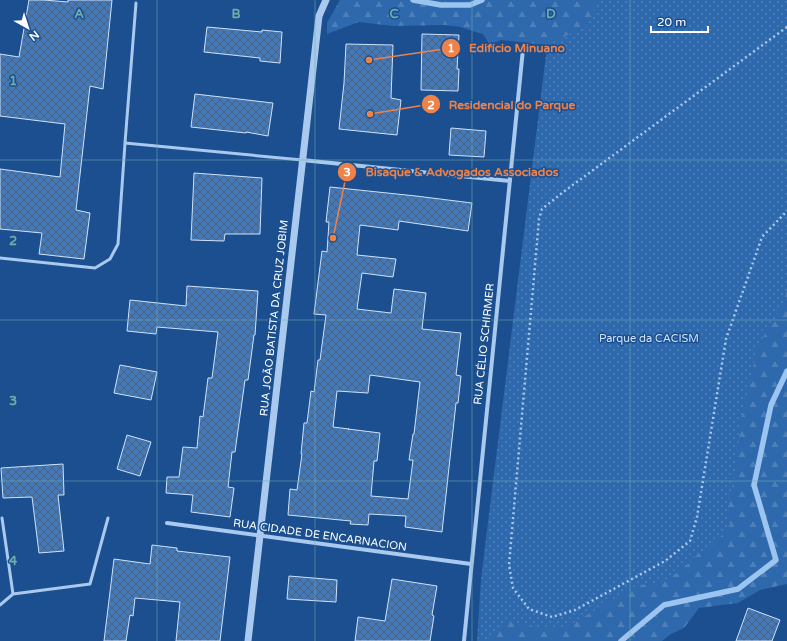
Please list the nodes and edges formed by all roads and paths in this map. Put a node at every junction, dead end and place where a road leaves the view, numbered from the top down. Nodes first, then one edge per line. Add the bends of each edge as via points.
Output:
1 (326, 0) edge
2 (136, 4) dead end
3 (787, 27) edge
4 (523, 49) dead end
5 (125, 143) junction
6 (302, 160) junction
7 (510, 181) junction
8 (787, 211) edge
9 (0, 258) edge
10 (2, 518) dead end
11 (108, 518) dead end
12 (167, 523) dead end
13 (260, 536) junction
14 (471, 564) junction
15 (13, 594) junction
16 (0, 605) edge
17 (248, 641) edge
18 (464, 641) edge

1 - 6 street, RUA JOÃO BATISTA DA CRUZ JOBIM via 319,16
2 - 5 lane
3 - 8 path via 542,209 538,219 509,564 513,588 529,609 552,617 575,610 665,561 690,541 697,517 726,339 762,237
4 - 7 street, RUA CÉLIO SCHIRMER
5 - 6 lane
5 - 9 lane via 118,244 110,259 94,268
6 - 7 street
6 - 13 street, RUA JOÃO BATISTA DA CRUZ JOBIM
7 - 14 street, RUA CÉLIO SCHIRMER
10 - 15 lane
11 - 15 lane via 90,584
12 - 13 street, RUA CIDADE DE ENCARNACION
13 - 14 street, RUA CIDADE DE ENCARNACION
13 - 17 street, RUA JOÃO BATISTA DA CRUZ JOBIM
14 - 18 street, RUA CÉLIO SCHIRMER
15 - 16 lane

